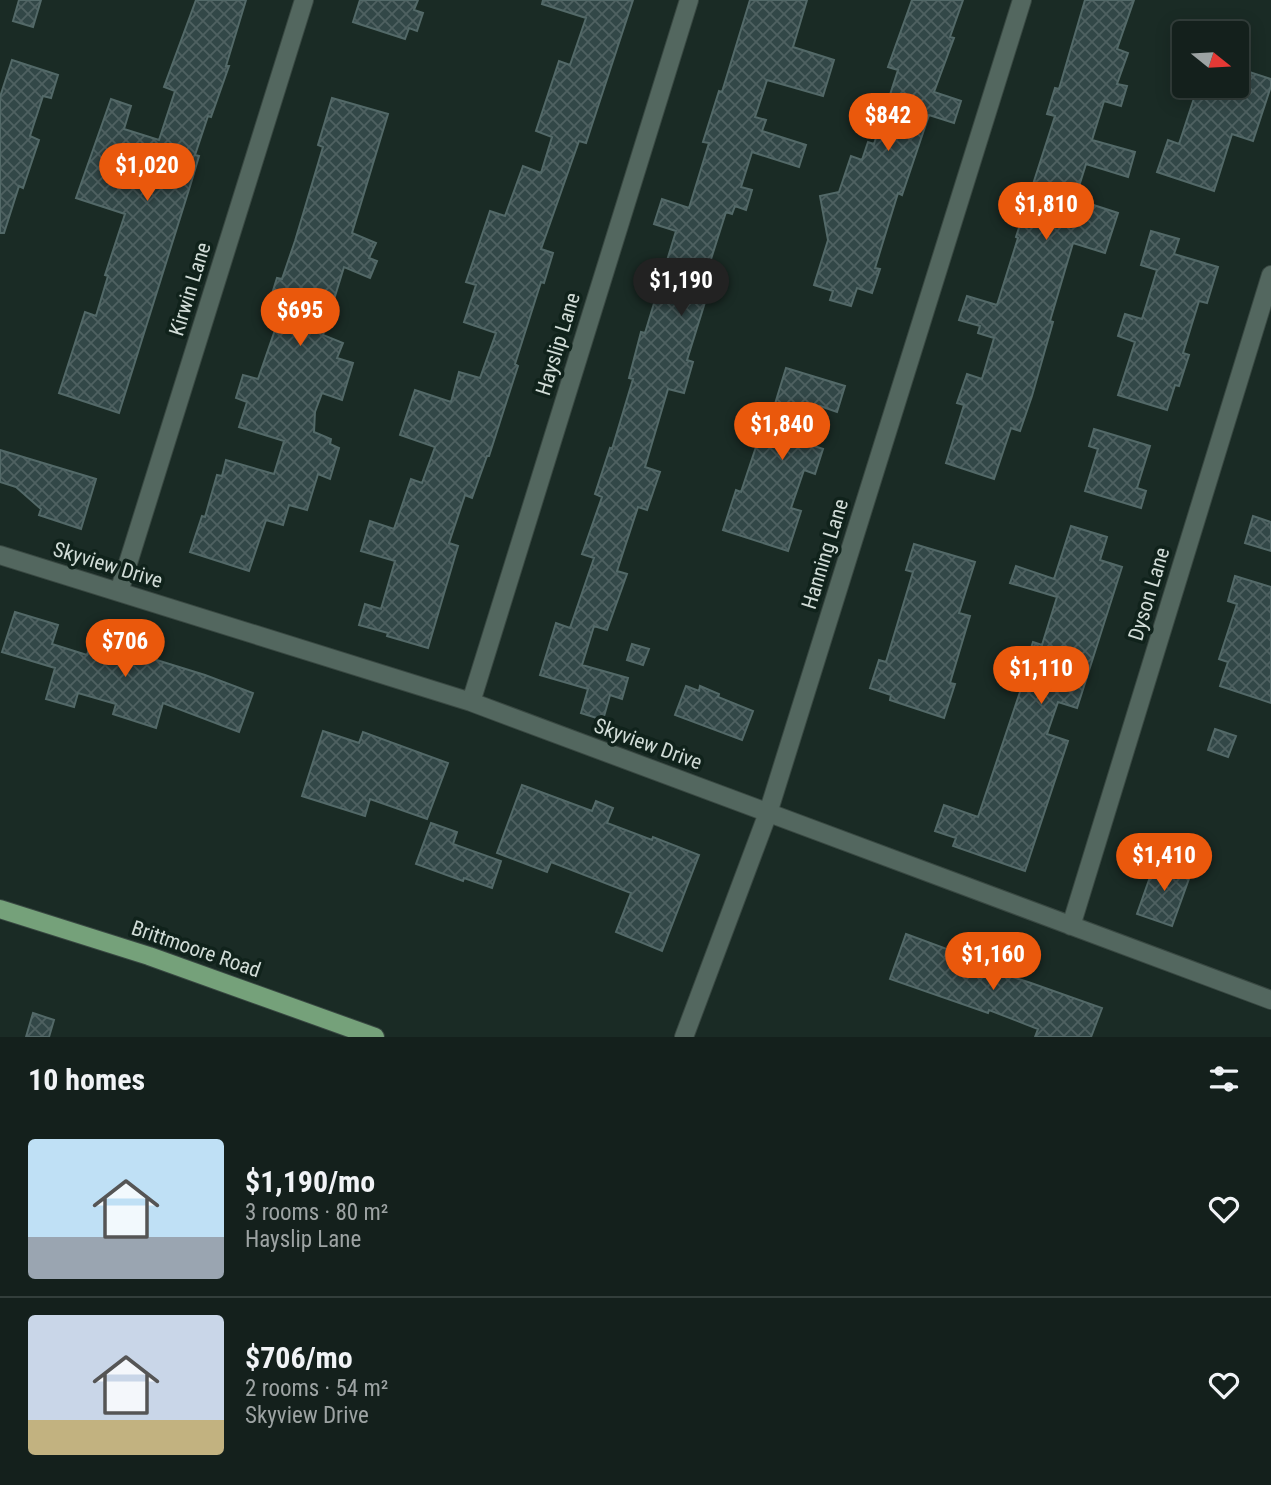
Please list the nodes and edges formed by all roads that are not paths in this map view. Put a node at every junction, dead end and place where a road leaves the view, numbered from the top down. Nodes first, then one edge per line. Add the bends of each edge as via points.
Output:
1 (304, 0) edge
2 (689, 0) edge
3 (1022, 0) edge
4 (1271, 275) edge
5 (0, 555) edge
6 (119, 592) junction
7 (471, 702) junction
8 (768, 813) junction
9 (0, 909) edge
10 (1071, 926) junction
11 (1271, 1000) edge
12 (375, 1037) edge
13 (684, 1037) edge

1 - 6 street, Kirwin Lane
2 - 7 street, Hayslip Lane
3 - 8 street, Hanning Lane
4 - 10 street, Dyson Lane
5 - 6 street, Skyview Drive
6 - 7 street, Skyview Drive
7 - 8 street, Skyview Drive
8 - 10 street, Skyview Drive
8 - 13 street, Hanning Lane
9 - 12 main road, Brittmoore Road via 149,956
10 - 11 street, Skyview Drive

